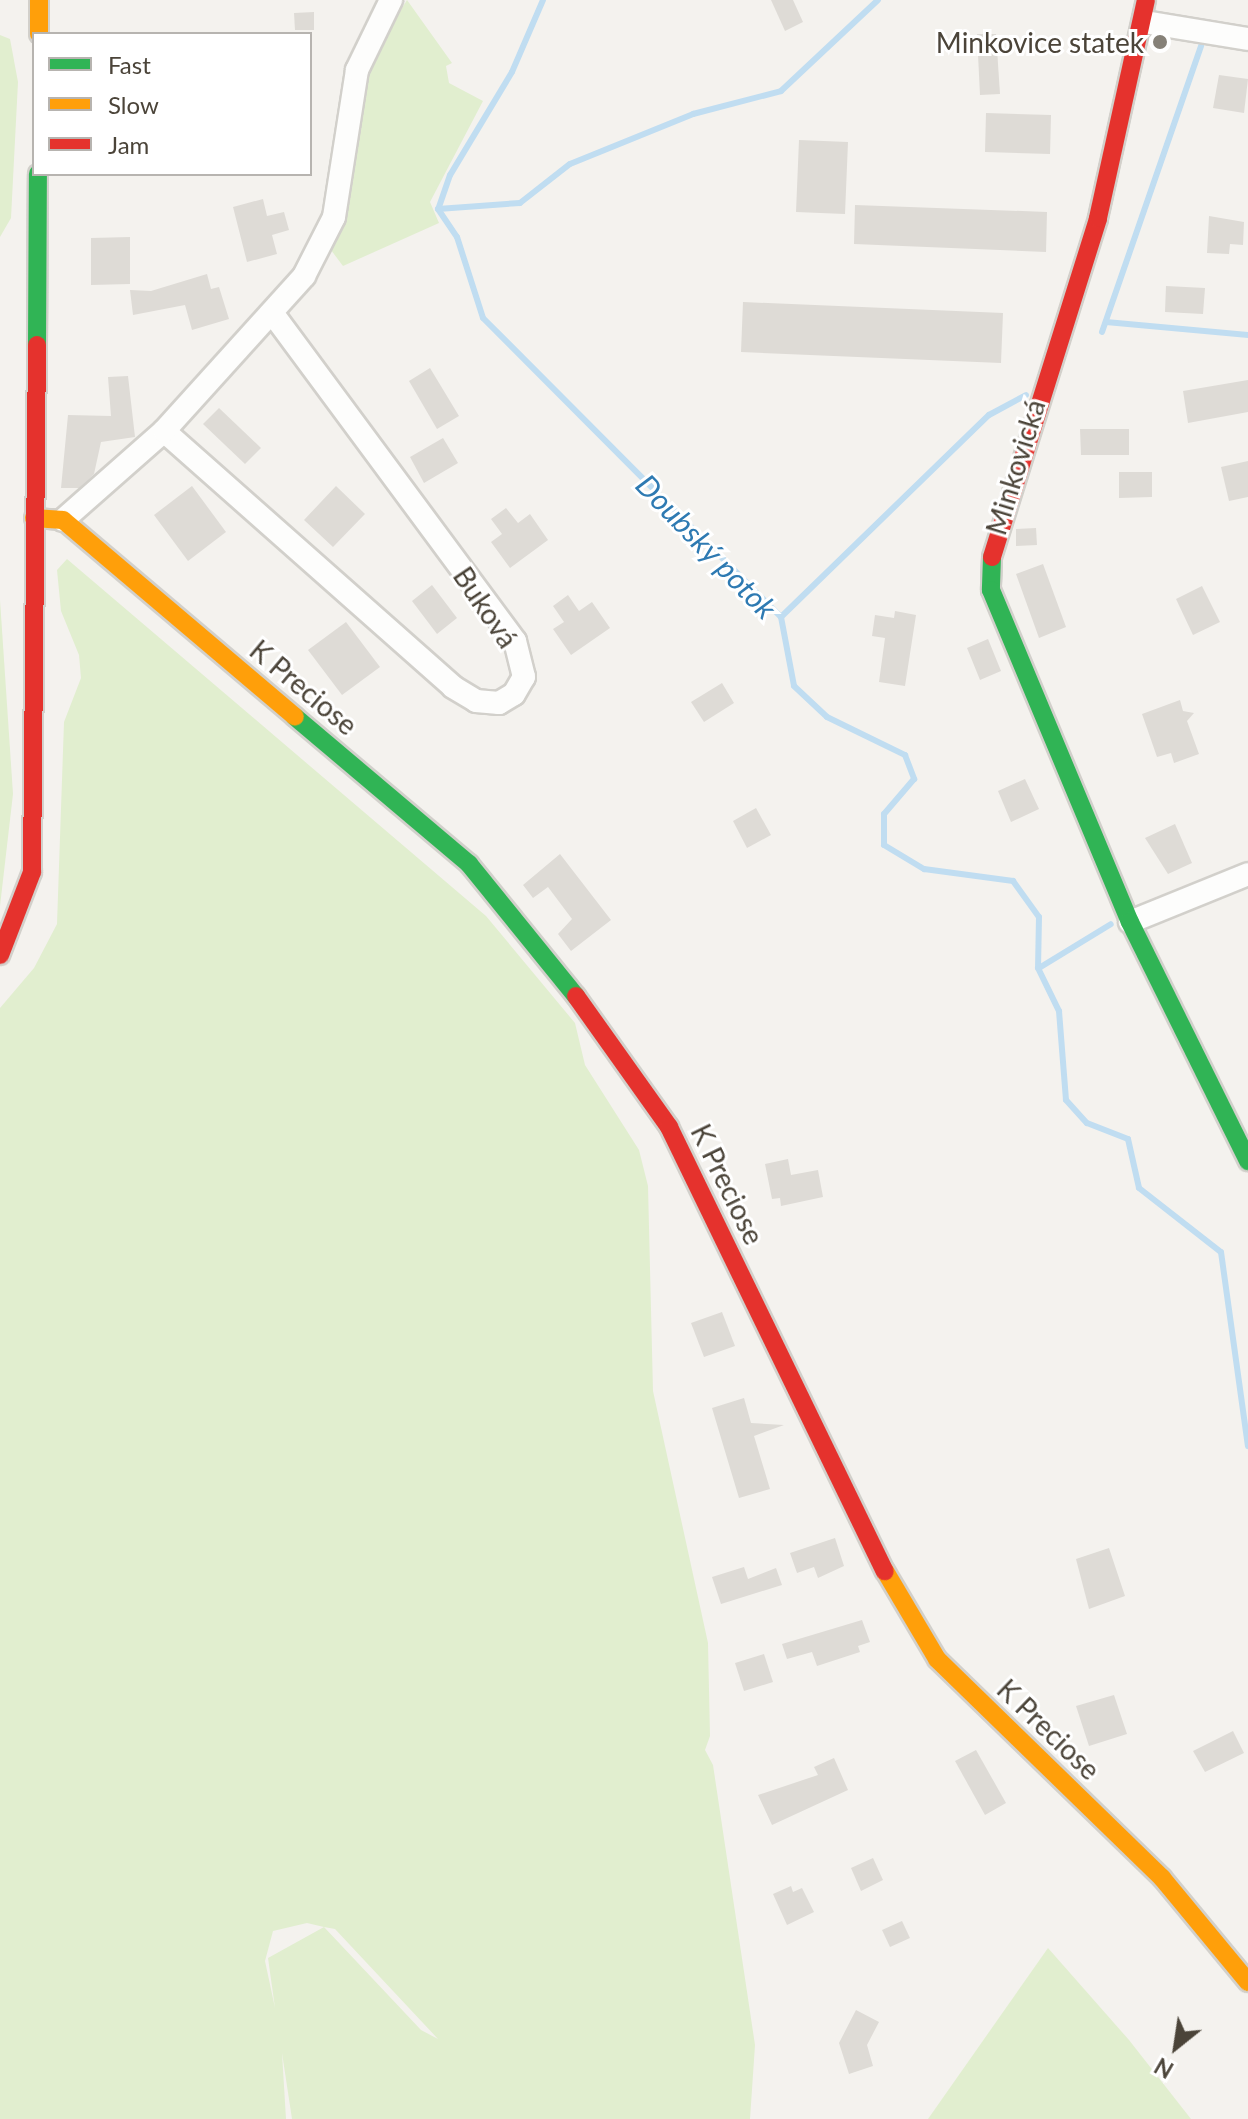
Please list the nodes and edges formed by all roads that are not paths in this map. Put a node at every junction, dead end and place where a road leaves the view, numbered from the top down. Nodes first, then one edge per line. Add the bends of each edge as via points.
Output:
1 (39, 0) edge
2 (391, 0) edge
3 (1145, 11) edge
4 (39, 32) edge
5 (1248, 39) edge
6 (38, 176) edge
7 (274, 315) junction
8 (164, 431) junction
9 (34, 518) junction
10 (63, 520) junction
11 (1248, 874) edge
12 (1130, 922) junction
13 (0, 955) edge
14 (1248, 1161) edge
15 (1248, 1982) edge

1 - 4 street
2 - 7 street via 357,70 328,239
3 - 5 street
3 - 12 street, Minkovická via 1098,218 989,564 998,612
6 - 9 street
7 - 8 street
7 - 8 street, Buková via 515,641 524,677 514,694 499,703 476,701 453,687
8 - 10 street
9 - 10 street
9 - 13 street via 32,872
10 - 15 street, K Preciose via 469,864 550,960 669,1127 881,1565 937,1659 1162,1878
11 - 12 street
12 - 14 street, Minkovická

